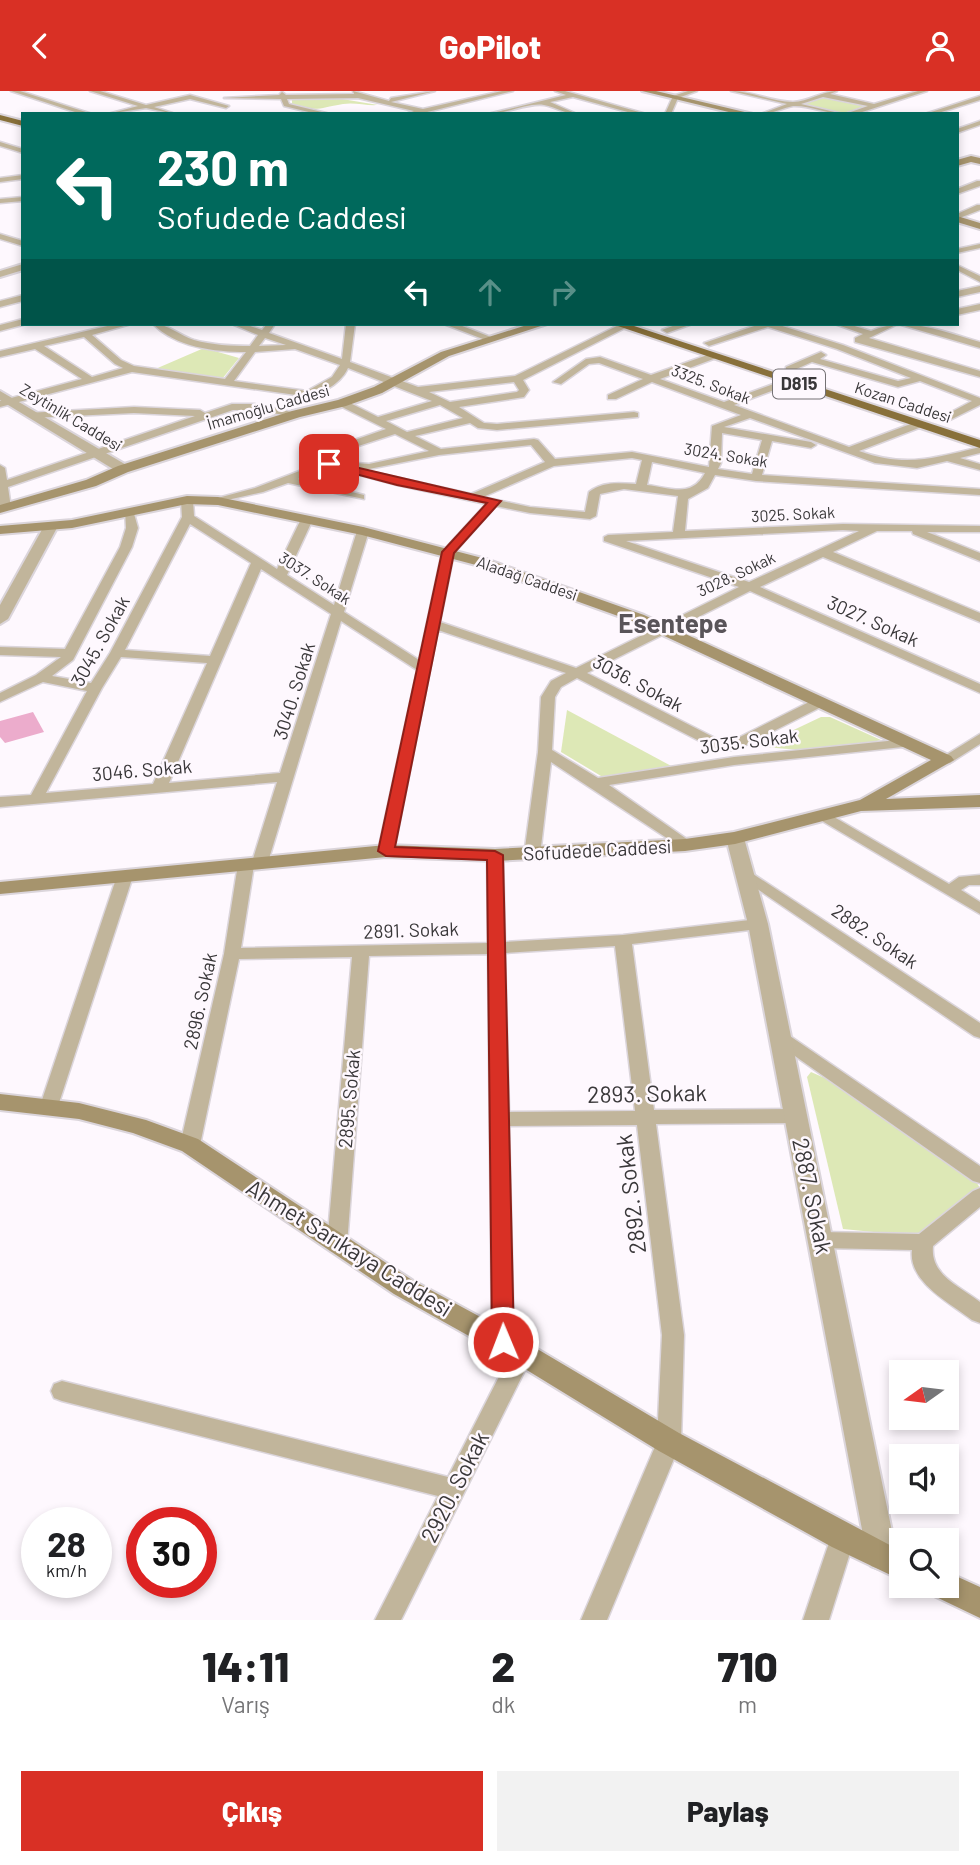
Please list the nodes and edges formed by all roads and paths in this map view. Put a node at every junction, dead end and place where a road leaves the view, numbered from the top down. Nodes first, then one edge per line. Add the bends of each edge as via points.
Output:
1 (14, 91) edge
2 (93, 91) edge
3 (170, 91) edge
4 (428, 91) edge
5 (510, 91) edge
6 (558, 91) edge
7 (646, 91) edge
8 (694, 91) edge
9 (734, 91) edge
10 (763, 91) edge
11 (856, 91) edge
12 (924, 91) edge
13 (967, 91) edge
14 (357, 93) edge
15 (227, 94) edge
16 (282, 94) edge
17 (836, 94) edge
18 (574, 95) junction
19 (752, 95) junction
20 (980, 95) edge
21 (190, 97) junction
22 (675, 97) junction
23 (385, 101) junction
24 (543, 102) junction
25 (797, 104) junction
26 (147, 106) junction
27 (226, 106) junction
28 (875, 106) junction
29 (423, 110) junction
30 (81, 112) edge
31 (120, 112) edge
32 (166, 112) edge
33 (232, 112) edge
34 (318, 112) edge
35 (416, 112) edge
36 (433, 112) edge
37 (506, 112) edge
38 (568, 112) edge
39 (635, 112) edge
40 (669, 112) edge
41 (740, 112) edge
42 (771, 112) edge
43 (831, 112) edge
44 (855, 112) edge
45 (933, 112) edge
46 (0, 117) edge
47 (21, 123) edge
48 (980, 123) edge
49 (0, 125) edge
50 (959, 130) edge
51 (21, 131) edge
52 (959, 131) edge
53 (980, 136) edge
54 (21, 140) edge
55 (0, 144) edge
56 (21, 150) edge
57 (21, 177) edge
58 (0, 180) edge
59 (980, 183) edge
60 (959, 191) edge
61 (21, 199) edge
62 (2, 200) edge
63 (980, 207) edge
64 (959, 217) edge
65 (959, 219) edge
66 (977, 225) edge
67 (959, 227) edge
68 (0, 236) edge
69 (21, 243) edge
70 (980, 246) edge
71 (959, 251) edge
72 (21, 268) edge
73 (980, 269) edge
74 (960, 271) edge
75 (0, 274) edge
76 (980, 279) edge
77 (980, 289) edge
78 (959, 294) edge
79 (21, 299) edge
80 (0, 304) edge
81 (980, 307) edge
82 (961, 311) edge
83 (980, 315) edge
84 (21, 323) edge
85 (117, 326) edge
86 (160, 326) edge
87 (241, 326) edge
88 (269, 326) edge
89 (351, 326) edge
90 (455, 326) edge
91 (534, 326) edge
92 (619, 326) edge
93 (625, 326) edge
94 (655, 326) edge
95 (680, 326) edge
96 (764, 326) edge
97 (774, 326) edge
98 (845, 326) edge
99 (889, 326) edge
100 (911, 326) edge
101 (0, 328) edge
102 (667, 330) junction
103 (86, 334) junction
104 (263, 334) junction
105 (871, 334) junction
106 (491, 339) junction
107 (860, 339) junction
108 (980, 345) edge
109 (37, 346) junction
110 (840, 347) junction
111 (300, 348) junction
112 (252, 350) junction
113 (711, 350) junction
114 (0, 354) edge
115 (811, 359) junction
116 (346, 366) junction
117 (132, 369) junction
118 (980, 374) edge
119 (790, 375) junction
120 (653, 378) junction
121 (921, 378) junction
122 (517, 379) junction
123 (90, 380) junction
124 (558, 382) dead end
125 (392, 383) junction
126 (227, 384) junction
127 (417, 390) junction
128 (308, 394) junction
129 (612, 397) dead end
130 (3, 400) edge
131 (342, 403) junction
132 (445, 403) junction
133 (725, 405) junction
134 (271, 409) junction
135 (315, 412) junction
136 (209, 414) junction
137 (296, 414) junction
138 (31, 415) junction
139 (634, 415) dead end
140 (750, 415) junction
141 (472, 419) junction
142 (946, 419) junction
143 (377, 421) junction
144 (920, 424) junction
145 (969, 426) dead end
146 (489, 427) junction
147 (718, 429) junction
148 (395, 430) junction
149 (406, 435) junction
150 (768, 438) junction
151 (514, 443) junction
152 (980, 444) edge
153 (980, 450) edge
154 (848, 451) junction
155 (439, 452) junction
156 (96, 453) junction
157 (648, 457) junction
158 (951, 459) junction
159 (552, 463) junction
160 (329, 464) junction
161 (980, 467) edge
162 (0, 468) edge
163 (123, 469) junction
164 (710, 471) junction
165 (757, 478) junction
166 (287, 480) junction
167 (91, 483) junction
168 (2, 485) junction
169 (641, 488) junction
170 (980, 492) edge
171 (685, 494) junction
172 (475, 496) junction
173 (360, 497) dead end
174 (187, 500) junction
175 (218, 501) junction
176 (495, 501) junction
177 (3, 509) edge
178 (129, 512) junction
179 (188, 517) junction
180 (307, 519) junction
181 (51, 526) junction
182 (874, 527) junction
183 (908, 528) junction
184 (980, 529) edge
185 (0, 530) edge
186 (363, 531) junction
187 (679, 535) junction
188 (608, 539) joint
189 (448, 552) junction
190 (823, 552) junction
191 (980, 557) edge
192 (258, 562) junction
193 (280, 576) junction
194 (751, 587) junction
195 (338, 613) junction
196 (980, 618) edge
197 (0, 619) edge
198 (433, 624) junction
199 (663, 628) junction
200 (0, 650) edge
201 (70, 653) junction
202 (117, 653) junction
203 (215, 660) junction
204 (423, 668) junction
205 (575, 672) junction
206 (41, 678) junction
207 (96, 688) junction
208 (980, 689) edge
209 (0, 698) edge
210 (820, 702) junction
211 (977, 742) edge
212 (907, 743) junction
213 (545, 752) junction
214 (944, 760) junction
215 (287, 777) junction
216 (596, 783) junction
217 (159, 788) junction
218 (36, 799) junction
219 (980, 801) edge
220 (0, 802) edge
221 (860, 805) junction
222 (822, 815) junction
223 (735, 838) junction
224 (685, 845) junction
225 (386, 851) junction
226 (495, 855) junction
227 (532, 855) junction
228 (253, 863) junction
229 (747, 875) junction
230 (125, 876) junction
231 (980, 880) edge
232 (0, 888) edge
233 (949, 891) junction
234 (980, 909) edge
235 (758, 924) junction
236 (623, 940) junction
237 (496, 948) junction
238 (361, 953) junction
239 (232, 954) junction
240 (980, 1032) edge
241 (781, 1038) junction
242 (0, 1102) edge
243 (49, 1106) junction
244 (795, 1116) junction
245 (499, 1119) junction
246 (647, 1119) junction
247 (190, 1145) junction
248 (980, 1175) edge
249 (980, 1196) edge
250 (822, 1240) junction
251 (923, 1242) junction
252 (337, 1245) junction
253 (980, 1314) edge
254 (512, 1348) junction
255 (62, 1391) dead end
256 (669, 1442) junction
257 (454, 1489) junction
258 (843, 1537) junction
259 (889, 1547) edge
260 (889, 1560) edge
261 (959, 1593) edge
262 (980, 1603) edge
263 (388, 1620) edge
264 (594, 1620) edge
265 (816, 1620) edge

1 - 30 street
2 - 26 street
3 - 21 street
4 - 23 street
5 - 29 street
6 - 18 street
7 - 22 main road
8 - 22 street
9 - 19 street
10 - 19 street
11 - 17 street
12 - 28 street
13 - 20 street
14 - 16 street
14 - 23 street
15 - 16 street
15 - 27 street
16 - 34 street via 286,105
17 - 25 street
17 - 28 street
18 - 24 street
18 - 39 street
19 - 25 street
20 - 45 street
21 - 26 street
21 - 27 street
22 - 40 street
22 - 41 main road
23 - 29 street
24 - 37 street
24 - 38 street
25 - 42 street
25 - 43 street
26 - 31 street
26 - 32 street
27 - 33 street
28 - 44 street
29 - 35 street
29 - 36 street
46 - 47 highway
48 - 50 street
49 - 51 highway
52 - 53 street
54 - 55 street
55 - 56 street
57 - 58 street
59 - 60 street
61 - 62 street
63 - 64 street
65 - 66 main road
66 - 67 street
68 - 69 street
70 - 71 street
72 - 75 street
73 - 74 street
74 - 76 street
77 - 78 street
79 - 80 street
81 - 82 street
82 - 83 street
84 - 101 street
85 - 103 street
86 - 112 street via 207,346
87 - 104 street
88 - 104 street
89 - 116 street
90 - 106 street
91 - 106 main road, İmamoğlu Caddesi
92 - 122 street
93 - 113 highway, Kozan Caddesi / D815
94 - 102 highway, Kozan Caddesi / D815
95 - 102 street
96 - 113 street
97 - 110 street
98 - 105 street
99 - 105 street
100 - 108 street
102 - 113 highway, Kozan Caddesi / D815
103 - 109 street
103 - 117 street
104 - 111 street
104 - 112 street
105 - 107 street
106 - 125 main road, İmamoğlu Caddesi via 445,354
107 - 110 street
107 - 118 street
109 - 114 street
109 - 123 street
110 - 115 street
110 - 121 street
111 - 112 street
111 - 116 street
112 - 126 street
113 - 119 highway, Kozan Caddesi / D815
113 - 120 street
115 - 119 street
115 - 121 street via 898,384
116 - 125 street
116 - 128 street via 335,382
117 - 123 street
117 - 126 street
119 - 133 street
119 - 142 highway, Kozan Caddesi / D815
119 - 144 highway, Kozan Caddesi / D815
120 - 124 street, 3325. Sokak via 593,360
120 - 129 street
120 - 133 street, 3325. Sokak
121 - 142 street via 980,401
122 - 127 street
122 - 132 street via 524,390 520,395
123 - 130 street
125 - 127 street
125 - 131 main road, İmamoğlu Caddesi
126 - 128 street
127 - 132 street
128 - 134 street
130 - 138 street, Zeytinlik Caddesi
131 - 135 main road, İmamoğlu Caddesi
131 - 143 street
132 - 141 street
132 - 143 street
133 - 140 street, 3325. Sokak
134 - 136 street via 239,406
134 - 137 street
135 - 137 main road, İmamoğlu Caddesi
135 - 167 main road via 106,482
136 - 138 street via 134,410
136 - 156 street
137 - 163 main road, İmamoğlu Caddesi
138 - 156 street, Zeytinlik Caddesi
139 - 146 street
140 - 147 street via 719,424
140 - 154 street, 3325. Sokak
141 - 146 street
141 - 149 street
142 - 145 highway, Kozan Caddesi / D815
143 - 148 street
144 - 152 highway, Kozan Caddesi / D815
144 - 154 street
146 - 151 street
147 - 150 street
147 - 164 street via 717,458
148 - 149 street
148 - 160 street via 330,452
149 - 155 street
150 - 154 street
150 - 165 street
151 - 155 street
151 - 159 street via 534,442
153 - 158 street, 3325. Sokak
154 - 158 street, 3325. Sokak via 902,465
155 - 160 street via 369,467
156 - 163 street, Zeytinlik Caddesi
156 - 168 street
157 - 159 street, 3024. Sokak
157 - 164 street, 3024. Sokak
157 - 169 street
158 - 161 street
159 - 172 street, 3024. Sokak
160 - 166 street
160 - 172 street
162 - 168 street
163 - 167 main road, İmamoğlu Caddesi
164 - 165 street, 3024. Sokak
164 - 171 street via 704,486
165 - 170 street, 3024. Sokak
166 - 173 street
166 - 175 street
167 - 177 main road, İmamoğlu Caddesi
168 - 177 street
169 - 171 street
169 - 176 street via 597,488 590,516
171 - 187 street
172 - 176 street
174 - 175 main road, Aladağ Caddesi
174 - 178 main road, Aladağ Caddesi
174 - 179 street
175 - 180 main road, Aladağ Caddesi
176 - 189 street
178 - 181 main road, Aladağ Caddesi
178 - 201 street via 132,528 126,547
179 - 192 street, 3037. Sokak
179 - 202 street, 3045. Sokak
180 - 186 main road, Aladağ Caddesi
180 - 193 street
181 - 185 main road, Aladağ Caddesi
181 - 197 street
182 - 183 street, 3025. Sokak
182 - 187 street, 3025. Sokak
182 - 190 street, 3028. Sokak
183 - 184 street, 3025. Sokak
183 - 191 street
186 - 189 main road, Aladağ Caddesi
186 - 195 street, 3040. Sokak
187 - 188 street, 3025. Sokak
188 - 194 street, 3027. Sokak
189 - 198 street
189 - 199 main road, Aladağ Caddesi
190 - 194 street, 3028. Sokak
190 - 196 street
192 - 193 street, 3037. Sokak
192 - 203 street
193 - 195 street, 3037. Sokak
194 - 199 street, 3028. Sokak
194 - 208 street, 3027. Sokak
195 - 204 street, 3037. Sokak
195 - 215 street, 3040. Sokak
198 - 204 street
198 - 205 street, 3036. Sokak
199 - 205 street, 3028. Sokak
199 - 210 main road, Aladağ Caddesi
200 - 201 street
201 - 206 street
202 - 203 street
202 - 207 street, 3045. Sokak
203 - 217 street
204 - 225 street
205 - 210 street, 3036. Sokak via 718,745 739,743
205 - 213 street, 3028. Sokak via 561,679 548,697
206 - 207 street
206 - 209 street
207 - 218 street, 3045. Sokak
210 - 212 main road, Aladağ Caddesi
211 - 214 street
212 - 214 main road, Aladağ Caddesi
212 - 216 street, 3035. Sokak via 734,761
213 - 216 street
213 - 227 street, 3028. Sokak
214 - 221 main road
215 - 217 street, 3046. Sokak
215 - 228 street, 3040. Sokak
216 - 224 street
217 - 218 street, 3046. Sokak
218 - 220 street, 3046. Sokak
219 - 221 main road, Sofudede Caddesi
221 - 222 main road, Sofudede Caddesi
222 - 223 main road, Sofudede Caddesi
222 - 233 street
223 - 224 main road, Sofudede Caddesi
223 - 229 street, 2887. Sokak
224 - 227 main road, Sofudede Caddesi
225 - 226 main road, Sofudede Caddesi
225 - 228 main road, Sofudede Caddesi
226 - 227 main road, Sofudede Caddesi
226 - 237 street
228 - 230 main road, Sofudede Caddesi
228 - 239 street, 2896. Sokak
229 - 235 street, 2887. Sokak
229 - 240 street, 2882. Sokak
230 - 232 main road, Sofudede Caddesi
230 - 243 street
231 - 233 street via 965,880
233 - 234 street
235 - 236 street, 2891. Sokak
235 - 241 street, 2887. Sokak
236 - 237 street, 2891. Sokak
236 - 246 street, 2892. Sokak
237 - 238 street, 2891. Sokak
237 - 245 street
238 - 239 street, 2891. Sokak
238 - 252 street, 2895. Sokak
239 - 247 street, 2896. Sokak
241 - 244 street, 2887. Sokak
241 - 248 street
242 - 243 main road, Ahmet Sarıkaya Caddesi
243 - 247 main road, Ahmet Sarıkaya Caddesi via 138,1126
244 - 246 street, 2893. Sokak
244 - 250 street, 2887. Sokak
245 - 246 street, 2893. Sokak
245 - 254 street
246 - 256 street, 2892. Sokak via 673,1335
247 - 252 main road, Ahmet Sarıkaya Caddesi
249 - 251 street
250 - 251 street
250 - 259 street, 2887. Sokak
251 - 253 street via 921,1260 931,1276
252 - 254 main road, Ahmet Sarıkaya Caddesi
254 - 256 main road, Ahmet Sarıkaya Caddesi
254 - 257 street, 2920. Sokak
255 - 257 street
256 - 258 main road, Ahmet Sarıkaya Caddesi
256 - 264 street
257 - 263 street, 2920. Sokak
258 - 260 main road, Ahmet Sarıkaya Caddesi
258 - 265 street
261 - 262 main road

